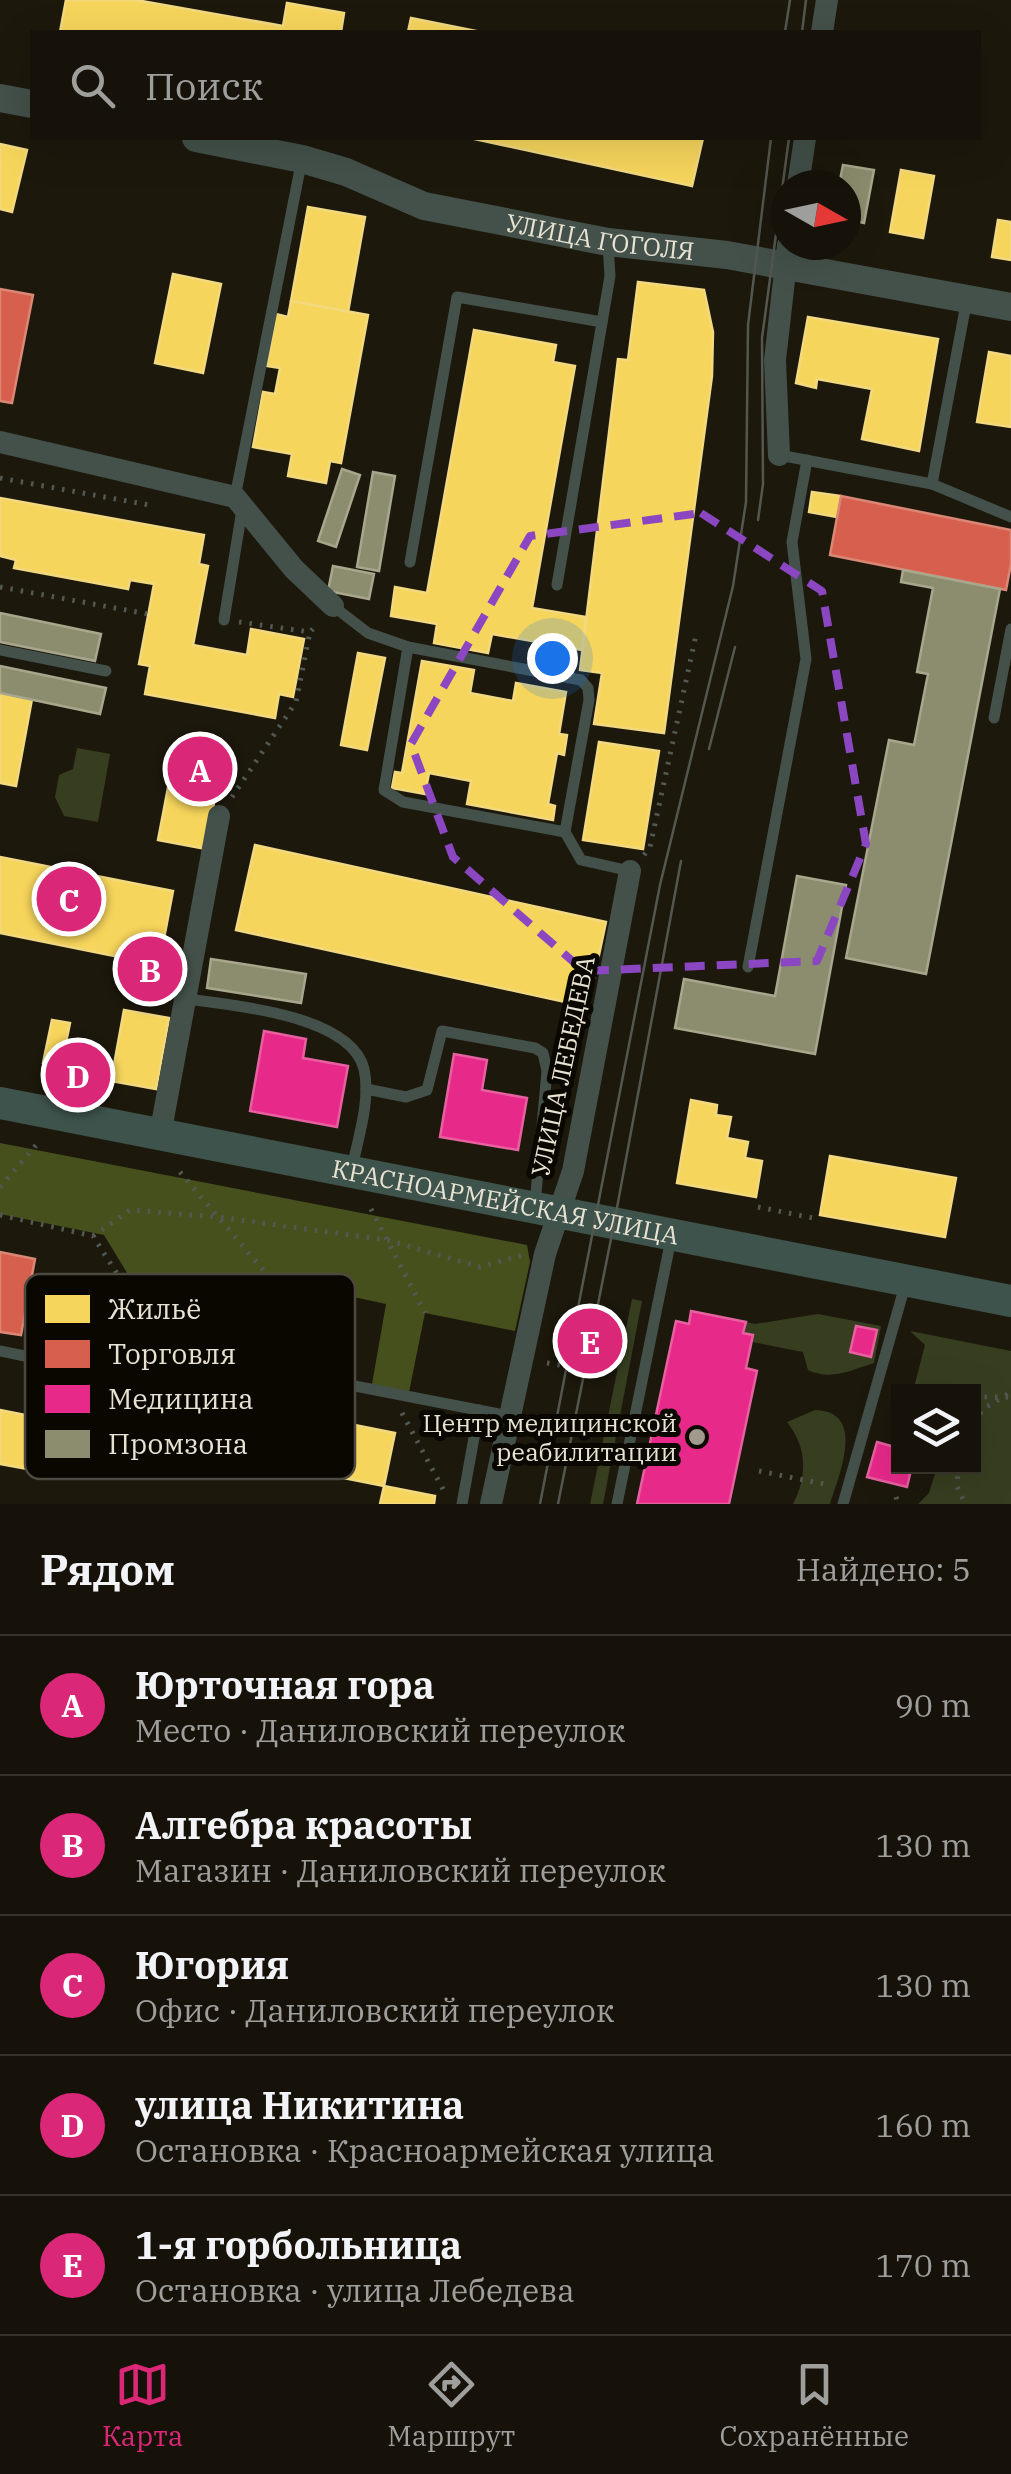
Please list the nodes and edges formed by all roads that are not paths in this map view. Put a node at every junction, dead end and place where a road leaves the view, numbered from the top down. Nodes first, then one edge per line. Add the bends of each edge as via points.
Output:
1 (827, 0) edge
2 (822, 30) edge
3 (0, 98) edge
4 (30, 104) edge
5 (206, 140) edge
6 (805, 140) edge
7 (302, 159) junction
8 (800, 170) edge
9 (608, 242) junction
10 (771, 255) edge
11 (786, 260) edge
12 (803, 260) edge
13 (966, 298) junction
14 (1011, 307) edge
15 (602, 322) junction
16 (0, 442) edge
17 (779, 456) joint
18 (806, 460) junction
19 (932, 484) junction
20 (239, 502) junction
21 (1011, 518) edge
22 (410, 562) dead end
23 (557, 585) dead end
24 (333, 606) joint
25 (224, 620) road end
26 (1011, 628) edge
27 (408, 647) junction
28 (0, 650) edge
29 (106, 671) dead end
30 (994, 718) dead end
31 (219, 816) road end
32 (566, 832) junction
33 (630, 871) joint
34 (748, 967) dead end
35 (186, 999) junction
36 (366, 1089) junction
37 (0, 1104) edge
38 (160, 1135) junction
39 (351, 1172) junction
40 (546, 1211) junction
41 (672, 1234) junction
42 (906, 1281) junction
43 (1011, 1301) edge
44 (0, 1350) edge
45 (25, 1356) edge
46 (355, 1386) edge
47 (480, 1410) junction
48 (509, 1416) junction
49 (462, 1504) edge
50 (491, 1504) edge
51 (617, 1504) edge
52 (843, 1504) edge

1 - 2 street
3 - 4 street
5 - 7 street, УЛИЦА ГОГОЛЯ
6 - 8 street
7 - 9 street, УЛИЦА ГОГОЛЯ via 424,206
7 - 20 lane
9 - 10 street, УЛИЦА ГОГОЛЯ
9 - 15 lane
11 - 17 street via 775,360
12 - 13 street, УЛИЦА ГОГОЛЯ
13 - 14 street, УЛИЦА ГОГОЛЯ
13 - 19 lane
15 - 22 lane via 458,296
15 - 23 lane
16 - 20 street
17 - 18 lane
18 - 19 lane
18 - 34 lane via 792,542 806,658
19 - 21 lane
20 - 24 street
20 - 25 lane
24 - 27 lane via 368,632
26 - 30 lane
27 - 32 lane via 573,676 588,688
27 - 32 lane via 384,790 403,802
28 - 29 lane
31 - 35 street
32 - 33 lane via 581,860
33 - 40 street, УЛИЦА ЛЕБЕДЕВА via 573,1172
35 - 36 lane via 314,1022 335,1032 364,1066
35 - 38 street
36 - 39 lane
36 - 40 lane via 406,1097 427,1090 442,1031 535,1048 547,1070
37 - 38 main road, КРАСНОАРМЕЙСКАЯ УЛИЦА
38 - 39 main road, КРАСНОАРМЕЙСКАЯ УЛИЦА
39 - 40 main road, КРАСНОАРМЕЙСКАЯ УЛИЦА
40 - 41 main road, КРАСНОАРМЕЙСКАЯ УЛИЦА
40 - 48 street, УЛИЦА ЛЕБЕДЕВА via 545,1254
41 - 42 main road, КРАСНОАРМЕЙСКАЯ УЛИЦА
41 - 51 lane
42 - 43 main road, КРАСНОАРМЕЙСКАЯ УЛИЦА
42 - 52 lane
44 - 45 lane
46 - 47 lane
47 - 48 lane
47 - 49 lane
48 - 50 street, УЛИЦА ЛЕБЕДЕВА

